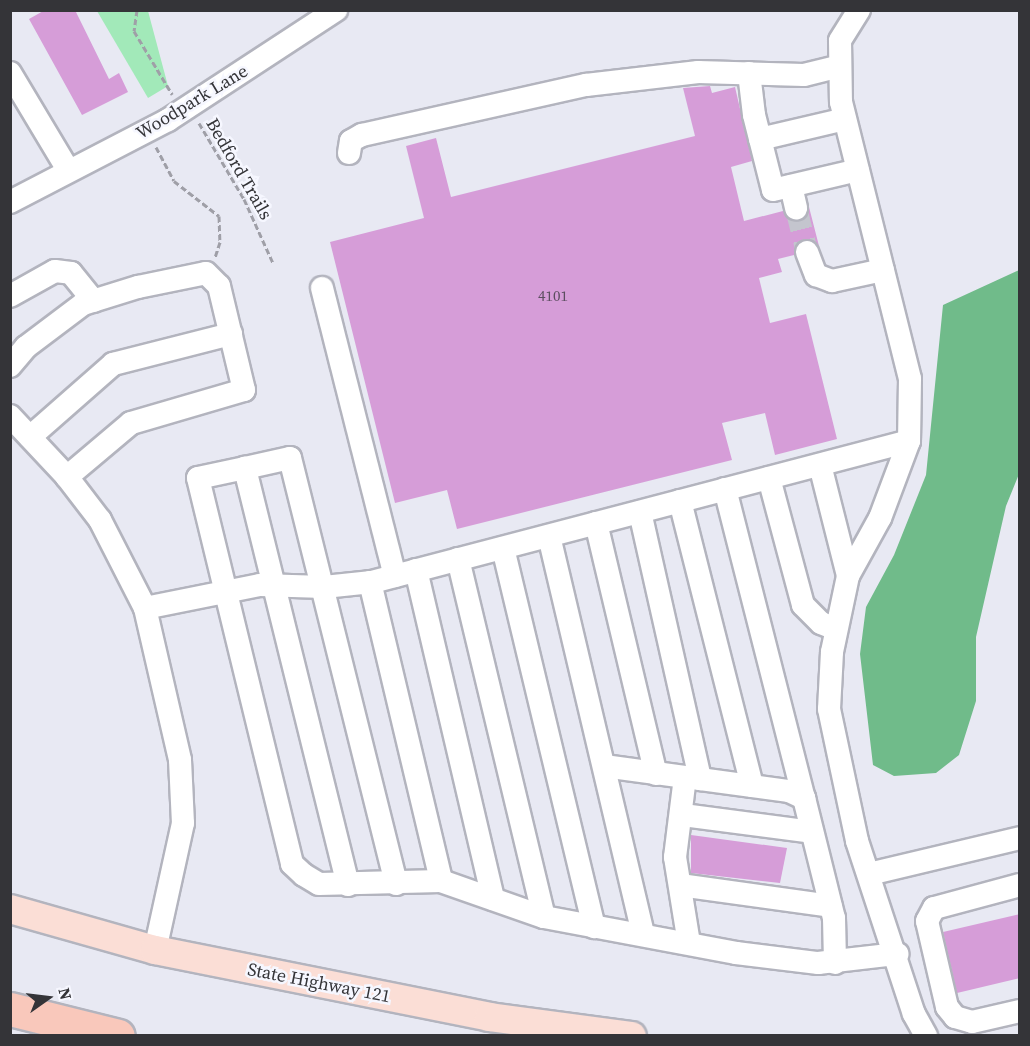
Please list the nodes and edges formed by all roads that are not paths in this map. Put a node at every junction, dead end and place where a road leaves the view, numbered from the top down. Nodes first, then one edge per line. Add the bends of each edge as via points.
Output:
1 (336, 10) edge
2 (860, 10) edge
3 (840, 66) junction
4 (10, 73) edge
5 (749, 73) junction
6 (845, 119) junction
7 (760, 139) junction
8 (349, 153) dead end
9 (68, 170) junction
10 (858, 170) junction
11 (791, 186) junction
12 (10, 202) edge
13 (796, 208) tunnel mouth
14 (807, 252) tunnel mouth
15 (883, 270) junction
16 (322, 288) dead end
17 (10, 296) edge
18 (94, 301) junction
19 (231, 334) junction
20 (12, 362) edge
21 (10, 416) edge
22 (30, 437) junction
23 (909, 441) junction
24 (820, 465) junction
25 (245, 468) junction
26 (67, 477) junction
27 (769, 478) junction
28 (725, 489) junction
29 (680, 501) junction
30 (640, 512) junction
31 (596, 523) junction
32 (549, 536) junction
33 (503, 548) junction
34 (458, 559) junction
35 (406, 573) junction
36 (849, 576) junction
37 (370, 582) junction
38 (274, 584) junction
39 (224, 592) junction
40 (326, 594) junction
41 (145, 608) junction
42 (836, 629) junction
43 (604, 766) junction
44 (656, 774) junction
45 (693, 778) junction
46 (752, 786) junction
47 (804, 798) junction
48 (683, 815) junction
49 (812, 832) junction
50 (1020, 838) edge
51 (869, 874) junction
52 (441, 881) junction
53 (396, 884) junction
54 (348, 885) junction
55 (680, 885) junction
56 (1020, 885) edge
57 (492, 899) junction
58 (831, 906) junction
59 (10, 909) edge
60 (544, 917) junction
61 (594, 927) junction
62 (643, 934) junction
63 (689, 943) junction
64 (155, 950) junction
65 (897, 954) junction
66 (835, 963) junction
67 (10, 1009) edge
68 (1020, 1011) edge
69 (914, 1014) junction
70 (10, 1026) edge
71 (43, 1035) edge
72 (118, 1035) edge
73 (632, 1035) edge
74 (904, 1035) edge
75 (926, 1035) edge

1 - 9 street, Woodpark Lane via 178,102 148,131
2 - 3 street via 840,41
3 - 5 street via 804,75
3 - 6 street
4 - 9 street
5 - 7 street
5 - 8 street via 698,72 586,85 362,135 351,141
6 - 7 street
6 - 10 street
7 - 11 street via 773,190
9 - 12 street, Woodpark Lane
10 - 11 street
10 - 15 street
11 - 13 street
14 - 15 street via 816,275 832,281
15 - 23 street via 910,379
16 - 35 street
17 - 18 street via 55,271 71,273
18 - 19 street via 206,273 219,286
18 - 20 street via 83,304
19 - 22 street via 113,364
19 - 26 street via 244,390 132,423
21 - 22 street
22 - 26 street
23 - 24 street
23 - 36 street via 879,518
24 - 27 street
24 - 36 street
25 - 38 street
25 - 39 street via 198,478
25 - 40 street via 290,458
26 - 41 street via 100,520
27 - 28 street
27 - 42 street via 803,605 821,622
28 - 29 street
28 - 47 street
29 - 30 street
29 - 46 street
30 - 31 street
30 - 45 street
31 - 32 street
31 - 44 street
32 - 33 street
32 - 43 street
33 - 34 street
33 - 61 street
34 - 35 street
34 - 60 street
35 - 37 street
35 - 57 street
36 - 42 street
37 - 40 street
37 - 52 street
38 - 39 street
38 - 40 street
38 - 54 street
39 - 41 street
39 - 54 street via 292,864 319,884
40 - 53 street
41 - 64 street via 180,760 183,823
42 - 51 street via 829,709 857,841
43 - 44 street
43 - 62 street
44 - 45 street
45 - 46 street
45 - 48 street
46 - 47 street
47 - 49 street
48 - 49 street
48 - 55 street via 675,857
49 - 58 street
50 - 51 street
51 - 65 street
52 - 53 street
52 - 57 street
53 - 54 street
55 - 58 street
55 - 63 street
56 - 68 street via 934,908 927,921 947,1007 955,1017 972,1022
57 - 60 street
58 - 66 street
59 - 64 main road, State Highway 121
60 - 61 street
61 - 62 street
62 - 63 street
63 - 66 street
64 - 73 main road, State Highway 121 via 489,1017
65 - 66 street
65 - 69 street
67 - 72 highway
69 - 74 street
69 - 75 street
70 - 71 highway

